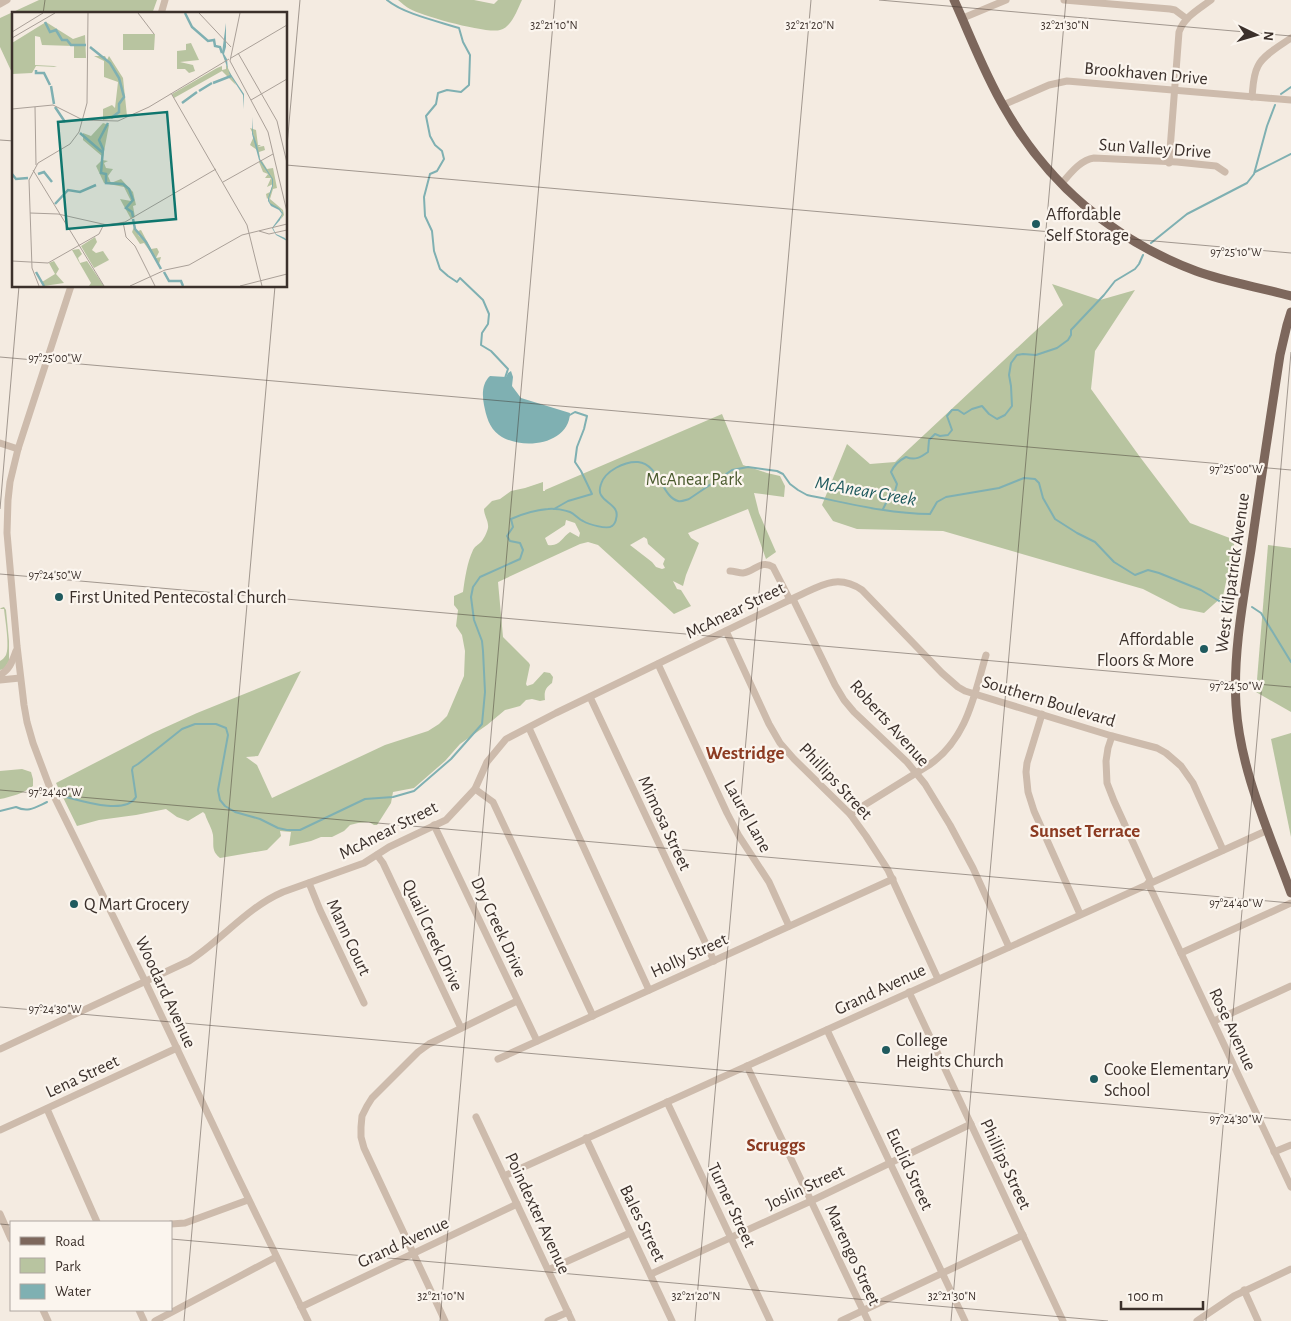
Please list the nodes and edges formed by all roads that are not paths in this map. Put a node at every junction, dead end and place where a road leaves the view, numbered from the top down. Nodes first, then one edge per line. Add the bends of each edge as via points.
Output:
1 (8, 0) edge
2 (954, 0) edge
3 (1006, 0) edge
4 (1064, 0) edge
5 (1212, 0) edge
6 (1121, 2) edge
7 (0, 4) edge
8 (963, 18) junction
9 (1187, 19) junction
10 (1291, 38) edge
11 (1174, 90) junction
12 (1252, 97) junction
13 (1291, 100) edge
14 (1003, 106) junction
15 (1169, 163) junction
16 (1225, 172) dead end
17 (1060, 184) junction
18 (70, 288) edge
19 (1291, 296) edge
20 (1291, 312) edge
21 (0, 443) edge
22 (18, 449) junction
23 (4, 518) edge
24 (730, 571) dead end
25 (851, 584) joint
26 (792, 600) junction
27 (726, 631) junction
28 (17, 646) junction
29 (986, 655) dead end
30 (658, 664) junction
31 (0, 675) edge
32 (20, 678) junction
33 (0, 680) edge
34 (974, 694) junction
35 (590, 697) junction
36 (1042, 714) junction
37 (530, 728) junction
38 (1112, 736) junction
39 (917, 773) junction
40 (475, 789) junction
41 (850, 814) junction
42 (434, 826) junction
43 (1268, 830) junction
44 (1223, 850) junction
45 (377, 855) junction
46 (893, 879) junction
47 (309, 882) junction
48 (1150, 882) junction
49 (1291, 893) edge
50 (1291, 903) edge
51 (1080, 914) junction
52 (789, 926) junction
53 (1009, 946) junction
54 (1181, 953) junction
55 (714, 960) junction
56 (938, 979) junction
57 (145, 981) junction
58 (1291, 986) edge
59 (649, 990) junction
60 (909, 992) junction
61 (517, 1000) junction
62 (364, 1003) dead end
63 (593, 1016) junction
64 (1214, 1021) junction
65 (460, 1028) junction
66 (827, 1030) junction
67 (536, 1042) junction
68 (177, 1048) junction
69 (0, 1049) edge
70 (498, 1059) dead end
71 (747, 1066) junction
72 (667, 1102) junction
73 (47, 1109) junction
74 (476, 1117) dead end
75 (971, 1124) junction
76 (0, 1130) edge
77 (586, 1138) junction
78 (1291, 1145) edge
79 (1274, 1152) junction
80 (890, 1163) junction
81 (504, 1176) junction
82 (1291, 1187) edge
83 (248, 1200) junction
84 (811, 1201) junction
85 (517, 1204) junction
86 (0, 1214) edge
87 (97, 1221) edge
88 (172, 1224) edge
89 (630, 1233) junction
90 (1023, 1235) junction
91 (10, 1237) edge
92 (731, 1238) junction
93 (412, 1254) junction
94 (276, 1257) junction
95 (1291, 1269) edge
96 (548, 1270) junction
97 (942, 1273) junction
98 (651, 1274) junction
99 (1244, 1290) junction
100 (300, 1307) junction
101 (863, 1310) junction
102 (568, 1312) junction
103 (154, 1321) edge
104 (308, 1321) edge
105 (444, 1321) edge
106 (548, 1321) edge
107 (572, 1321) edge
108 (672, 1321) edge
109 (770, 1321) edge
110 (841, 1321) edge
111 (868, 1321) edge
112 (965, 1321) edge
113 (1063, 1321) edge
114 (1197, 1321) edge
115 (1258, 1321) edge

1 - 7 street
2 - 8 main road
3 - 8 street
4 - 6 street
5 - 9 street
6 - 9 street via 1170,9
8 - 14 main road
9 - 11 street via 1179,32
10 - 12 street via 1259,63
11 - 12 street, Brookhaven Drive
11 - 14 street, Brookhaven Drive via 1059,82
11 - 15 street
12 - 13 street, Brookhaven Drive
14 - 17 main road via 1037,157
15 - 16 street, Sun Valley Drive via 1216,166
15 - 17 street, Sun Valley Drive via 1088,159
17 - 19 main road via 1105,223 1152,252 1211,276
18 - 22 street, Woodard Avenue
20 - 43 main road, West Kilpatrick Avenue via 1280,355 1237,656 1236,705 1242,743 1250,780
21 - 22 street
22 - 23 street, Woodard Avenue
23 - 28 street, Woodard Avenue
24 - 26 street, Roberts Avenue via 743,573 761,564 769,564
25 - 26 street, McAnear Street via 831,582
25 - 34 street, Southern Boulevard via 866,594 952,682
26 - 27 street, McAnear Street
26 - 39 street, Roberts Avenue via 844,700
27 - 30 street, McAnear Street
27 - 41 street, Phillips Street via 780,743
28 - 31 street via 12,663
28 - 32 street, Woodard Avenue
29 - 34 street
30 - 35 street, McAnear Street
30 - 52 street, Laurel Lane via 727,813 768,882
32 - 33 street
32 - 57 street, Woodard Avenue via 27,722 50,788
34 - 36 street, Southern Boulevard
34 - 39 street via 963,728 954,741 938,759
35 - 37 street, McAnear Street
35 - 55 street, Mimosa Street
36 - 38 street, Southern Boulevard
36 - 51 street via 1027,763 1028,791
37 - 40 street, McAnear Street via 506,739 486,762
37 - 59 street
38 - 44 street, Southern Boulevard via 1157,748 1181,766 1194,784
38 - 48 street, Rose Avenue via 1107,753 1108,783
39 - 41 street
39 - 53 street, Roberts Avenue via 970,861
40 - 42 street, McAnear Street via 446,820
40 - 63 street via 493,802
41 - 46 street, Phillips Street
42 - 45 street, McAnear Street
42 - 61 street, Dry Creek Drive
43 - 44 street, Grand Avenue
43 - 49 main road, West Kilpatrick Avenue
44 - 48 street, Grand Avenue
45 - 47 street, McAnear Street
45 - 65 street, Quail Creek Drive
46 - 52 street, Holly Street
46 - 56 street, Phillips Street
47 - 57 street, McAnear Street via 263,902 200,954
47 - 62 street, Mann Court
48 - 51 street, Grand Avenue
48 - 54 street, Rose Avenue
50 - 54 street
51 - 53 street, Grand Avenue
52 - 55 street, Holly Street
53 - 56 street, Grand Avenue
54 - 64 street, Rose Avenue
55 - 59 street, Holly Street
56 - 60 street, Grand Avenue
57 - 68 street, Woodard Avenue
57 - 69 street, McAnear Street
58 - 64 street
59 - 63 street, Holly Street
60 - 66 street, Grand Avenue
60 - 75 street, Phillips Street
61 - 65 street
61 - 67 street, Dry Creek Drive
63 - 67 street, Holly Street
64 - 79 street, Rose Avenue
65 - 93 street via 423,1048 372,1098 362,1116 364,1148
66 - 71 street, Grand Avenue
66 - 80 street, Euclid Street
67 - 70 street, Holly Street
68 - 73 street, Lena Street
68 - 83 street, Woodard Avenue
71 - 72 street, Grand Avenue
71 - 84 street, Marengo Street
72 - 77 street, Grand Avenue
72 - 92 street, Turner Street
73 - 76 street, Lena Street
73 - 87 street
74 - 81 street, Poindexter Avenue
75 - 80 street, Joslin Street
75 - 90 street, Phillips Street
77 - 81 street, Grand Avenue
77 - 89 street, Bales Street
78 - 79 street
79 - 82 street, Rose Avenue
80 - 84 street, Joslin Street
80 - 97 street, Euclid Street
81 - 85 street, Poindexter Avenue
83 - 88 street via 185,1223
83 - 94 street, Woodard Avenue
84 - 92 street, Joslin Street
84 - 101 street, Marengo Street
85 - 93 street, Grand Avenue
85 - 96 street, Poindexter Avenue
86 - 91 street
89 - 96 street
89 - 98 street, Bales Street
90 - 97 street
90 - 113 street, Phillips Street
92 - 98 street, Joslin Street
92 - 109 street, Turner Street
93 - 100 street, Grand Avenue
93 - 105 street
94 - 100 street, Woodard Avenue
94 - 103 street
95 - 99 street
96 - 102 street, Poindexter Avenue
97 - 101 street
97 - 112 street, Euclid Street
98 - 108 street, Bales Street
99 - 114 street
99 - 115 street
100 - 104 street, Woodard Avenue
101 - 110 street
101 - 111 street, Marengo Street
102 - 106 street
102 - 107 street, Poindexter Avenue

